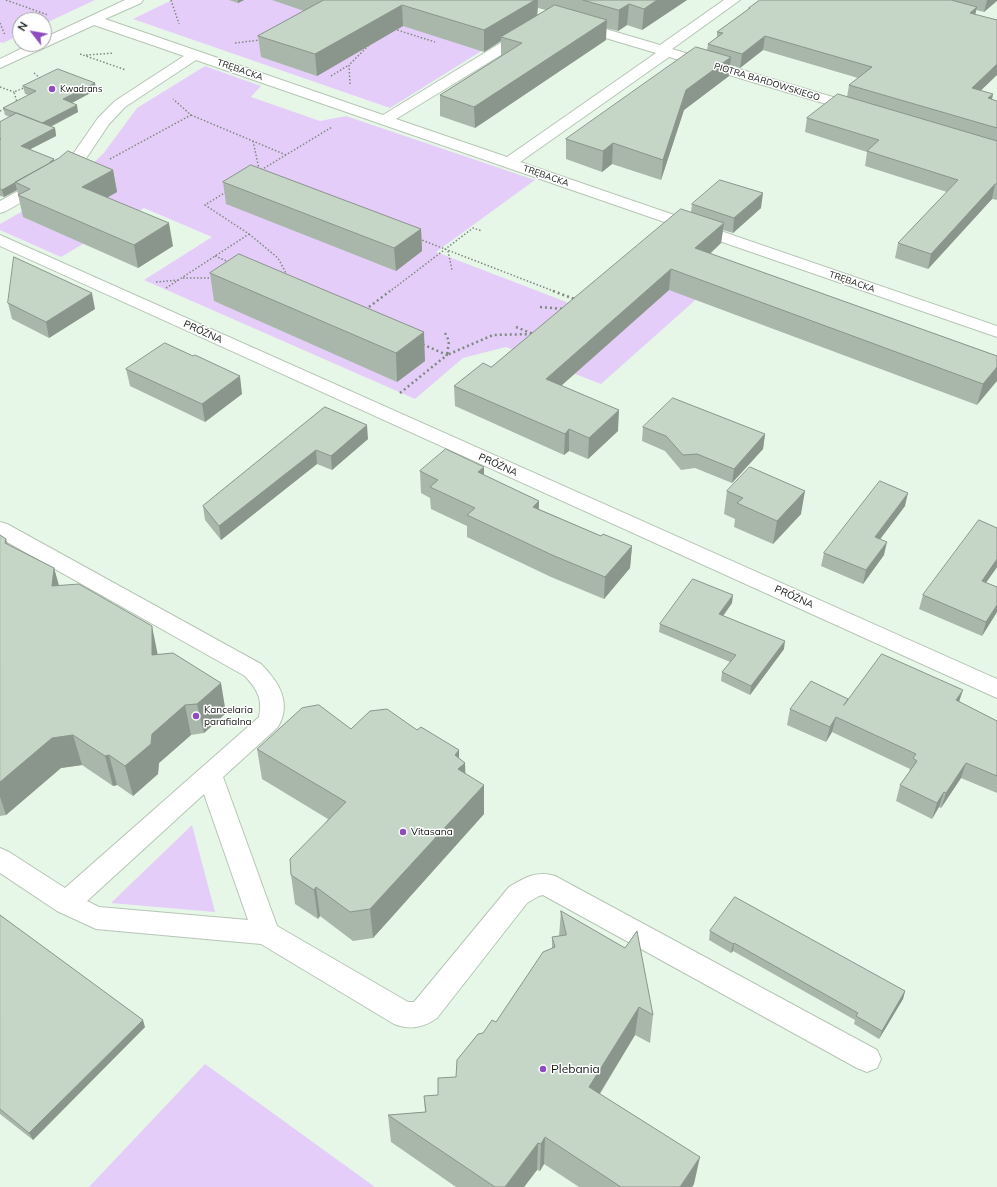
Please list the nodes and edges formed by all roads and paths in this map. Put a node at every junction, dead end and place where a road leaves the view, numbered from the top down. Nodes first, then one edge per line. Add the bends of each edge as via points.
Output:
1 (6, 0) edge
2 (136, 0) edge
3 (171, 0) edge
4 (734, 0) edge
5 (53, 17) dead end
6 (94, 20) junction
7 (0, 22) edge
8 (566, 22) edge
9 (180, 26) dead end
10 (538, 26) edge
11 (393, 29) edge
12 (6, 37) dead end
13 (267, 39) edge
14 (52, 40) edge
15 (372, 42) edge
16 (436, 42) edge
17 (228, 43) dead end
18 (109, 49) dead end
19 (354, 51) edge
20 (664, 51) junction
21 (25, 52) edge
22 (78, 53) dead end
23 (121, 53) dead end
24 (362, 53) junction
25 (107, 54) junction
26 (196, 54) junction
27 (84, 55) junction
28 (104, 62) junction
29 (1, 63) edge
30 (350, 65) junction
31 (39, 69) dead end
32 (133, 72) dead end
33 (330, 76) dead end
34 (35, 82) edge
35 (28, 86) edge
36 (0, 87) edge
37 (350, 88) dead end
38 (14, 92) junction
39 (0, 111) edge
40 (869, 112) edge
41 (191, 115) dead end
42 (385, 120) junction
43 (337, 124) dead end
44 (253, 141) junction
45 (286, 155) junction
46 (509, 163) junction
47 (232, 188) edge
48 (0, 208) edge
49 (482, 231) dead end
50 (249, 234) junction
51 (415, 238) edge
52 (0, 240) edge
53 (444, 249) junction
54 (448, 250) junction
55 (215, 256) junction
56 (236, 265) edge
57 (452, 270) dead end
58 (287, 272) junction
59 (280, 277) edge
60 (182, 278) junction
61 (219, 278) edge
62 (179, 280) junction
63 (152, 283) dead end
64 (289, 283) edge
65 (162, 291) dead end
66 (575, 305) edge
67 (540, 307) dead end
68 (363, 311) edge
69 (564, 314) edge
70 (516, 327) dead end
71 (997, 332) edge
72 (445, 333) dead end
73 (534, 334) junction
74 (540, 334) edge
75 (418, 342) dead end
76 (447, 355) junction
77 (397, 395) dead end
78 (0, 529) edge
79 (997, 689) edge
80 (210, 774) junction
81 (0, 859) edge
82 (66, 903) junction
83 (266, 933) junction
84 (868, 1059) dead end

1 - 5 path
2 - 6 street
3 - 9 path
4 - 20 street
6 - 14 street
6 - 26 street, TRĘBACKA
7 - 12 path
8 - 20 street, PIOTRA BARDOWSKIEGO
10 - 42 street
11 - 16 path
13 - 17 path
15 - 24 path
18 - 25 path
19 - 24 path
20 - 40 street, PIOTRA BARDOWSKIEGO
20 - 46 street
21 - 29 street
22 - 27 path
23 - 25 path
24 - 30 path
25 - 27 path
25 - 28 path
26 - 42 street, TRĘBACKA
26 - 48 street via 120,104 103,120 79,156 58,176
27 - 28 path
28 - 32 path
30 - 33 path
30 - 37 path
31 - 34 path via 32,72 42,79
35 - 38 path
36 - 38 path
38 - 39 path via 17,102
41 - 44 path
42 - 46 street, TRĘBACKA
43 - 45 path
44 - 45 path
44 - 45 path via 259,172
46 - 71 street, TRĘBACKA
47 - 50 path via 205,205
49 - 53 path via 473,228
50 - 55 path
50 - 58 path via 264,244
51 - 53 path
52 - 79 street, PRÓŻNA
53 - 54 path
53 - 68 path
54 - 57 path
54 - 66 path via 580,301
55 - 56 path
55 - 60 path
58 - 59 path
58 - 64 path
60 - 61 path
60 - 62 path
62 - 63 path
62 - 65 path
67 - 69 path via 570,309
70 - 73 path
72 - 76 path via 448,341
73 - 74 path
73 - 76 path via 493,335
75 - 76 path
76 - 77 path
78 - 80 street via 253,670 269,685 274,708 270,721
80 - 82 street
80 - 83 street
81 - 82 street
82 - 83 street via 96,918
83 - 84 street via 404,1015 419,1015 427,1009 518,895 534,885 546,884

